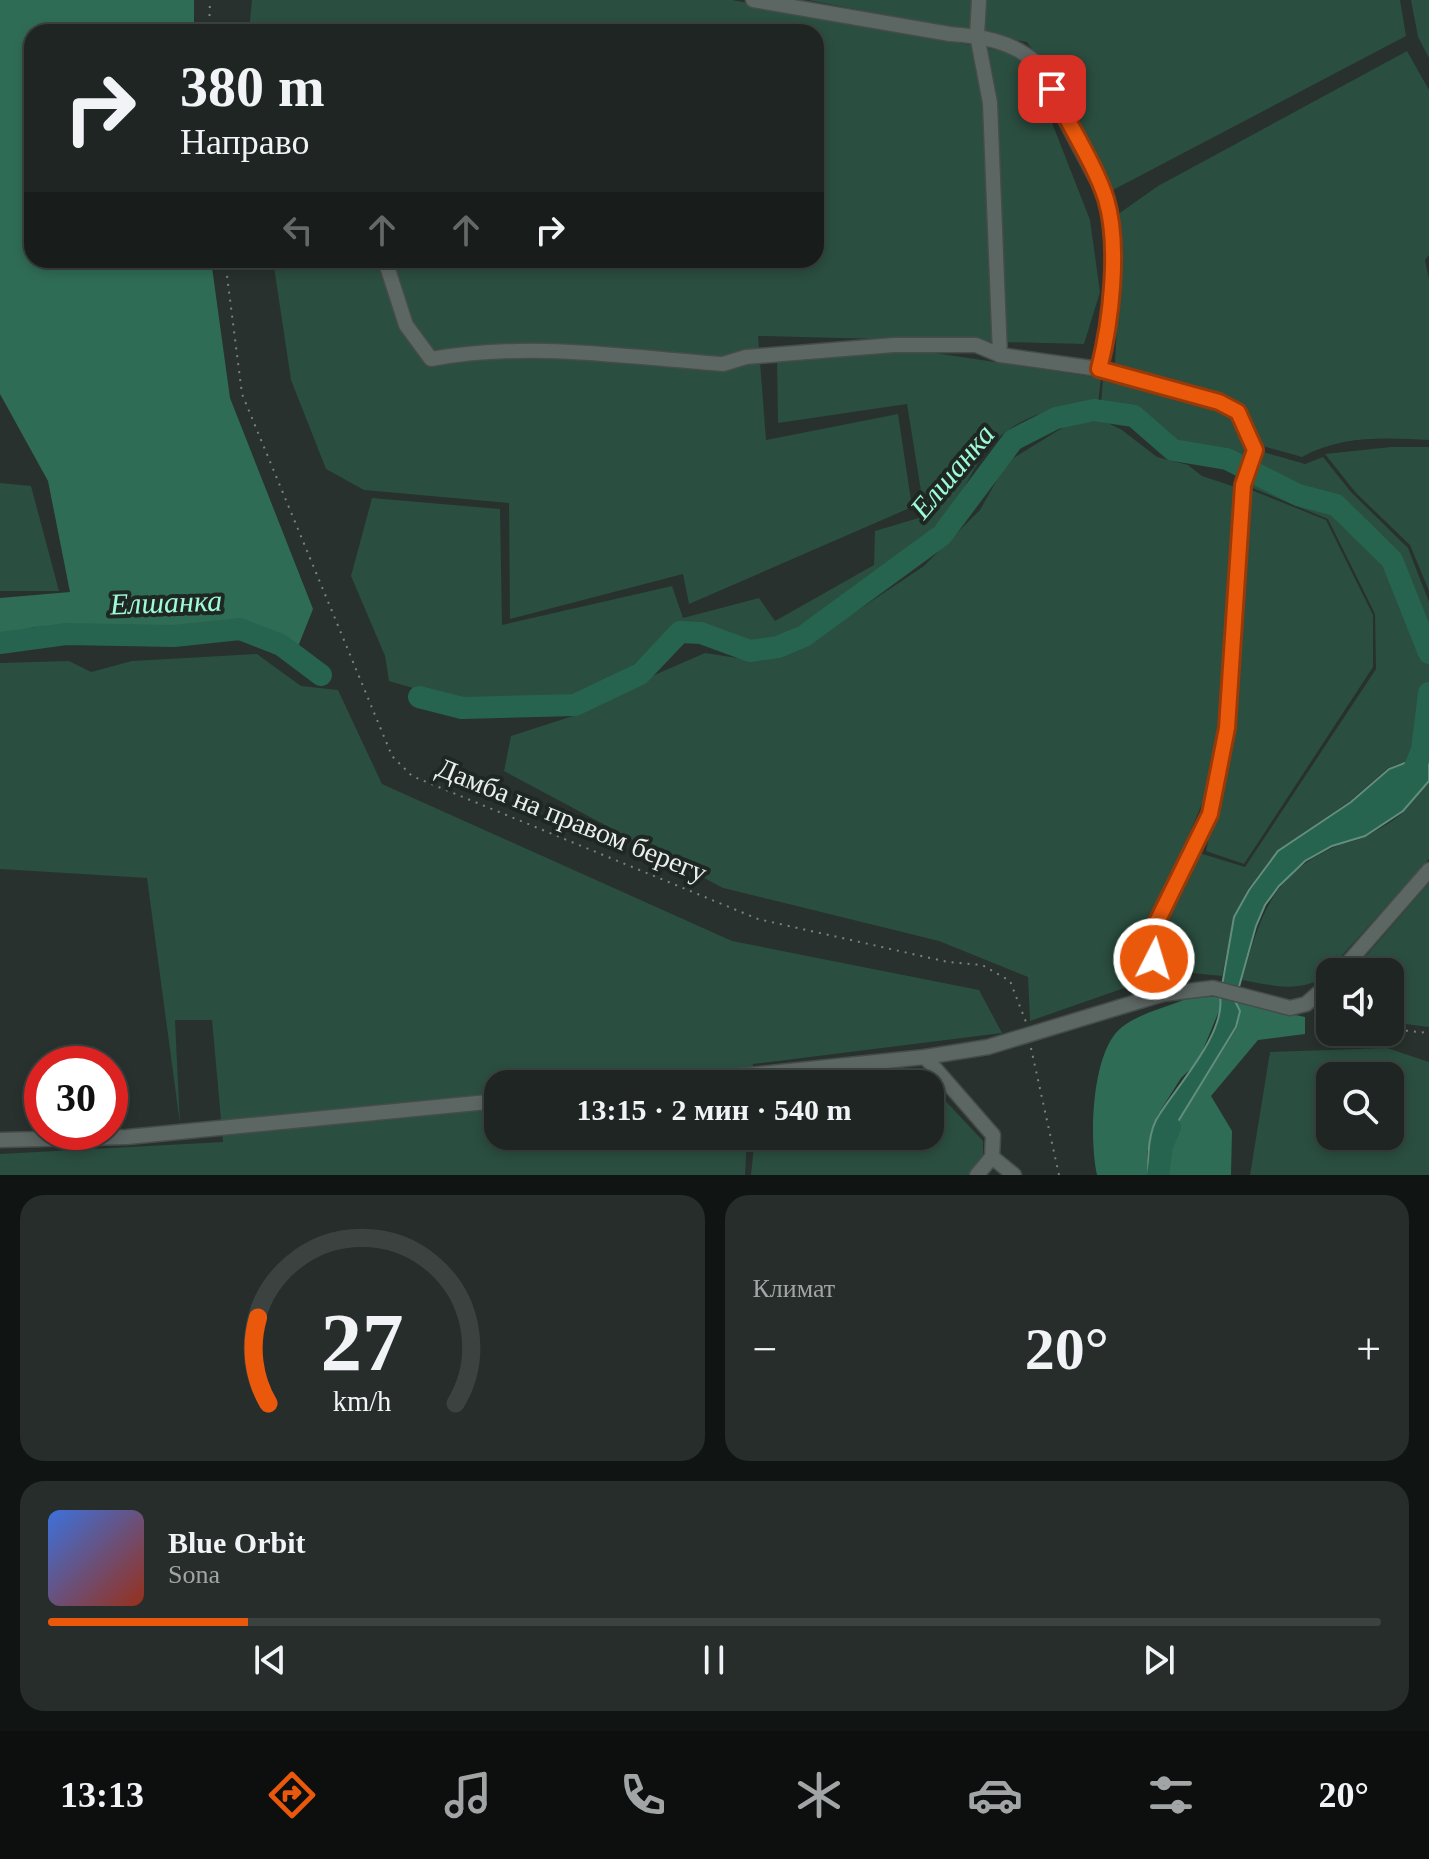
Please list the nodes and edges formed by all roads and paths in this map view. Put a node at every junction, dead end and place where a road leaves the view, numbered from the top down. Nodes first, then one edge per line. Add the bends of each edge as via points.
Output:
1 (210, 0) edge
2 (753, 0) edge
3 (979, 0) edge
4 (209, 24) edge
5 (977, 35) junction
6 (226, 268) edge
7 (388, 268) edge
8 (1000, 355) junction
9 (1099, 369) junction
10 (1429, 870) edge
11 (1352, 958) edge
12 (1163, 994) junction
13 (1316, 995) edge
14 (1404, 1030) edge
15 (1429, 1033) edge
16 (1029, 1036) junction
17 (925, 1057) junction
18 (798, 1070) edge
19 (484, 1102) edge
20 (0, 1140) edge
21 (992, 1157) junction
22 (977, 1175) edge
23 (1014, 1175) edge
24 (1059, 1175) edge

1 - 4 path
2 - 5 street
3 - 5 street
5 - 8 street via 990,103
5 - 9 street via 1019,47 1034,61 1105,195 1111,268 1108,333
6 - 16 path, Дамба на правом берегу via 242,394 392,756 412,776 758,919 982,965 1010,981
7 - 8 street via 406,325 431,359 576,349 723,364 746,357 907,345 976,345
8 - 9 street
9 - 12 street via 1219,402 1238,412 1255,450 1243,485 1227,728 1210,814 1153,930
10 - 11 street
12 - 13 street via 1213,988 1290,1008
12 - 16 street
14 - 15 path
16 - 17 street
16 - 24 path, Дамба на правом берегу
17 - 18 street
17 - 21 street via 993,1135
19 - 20 street via 127,1137
21 - 22 street
21 - 23 street

